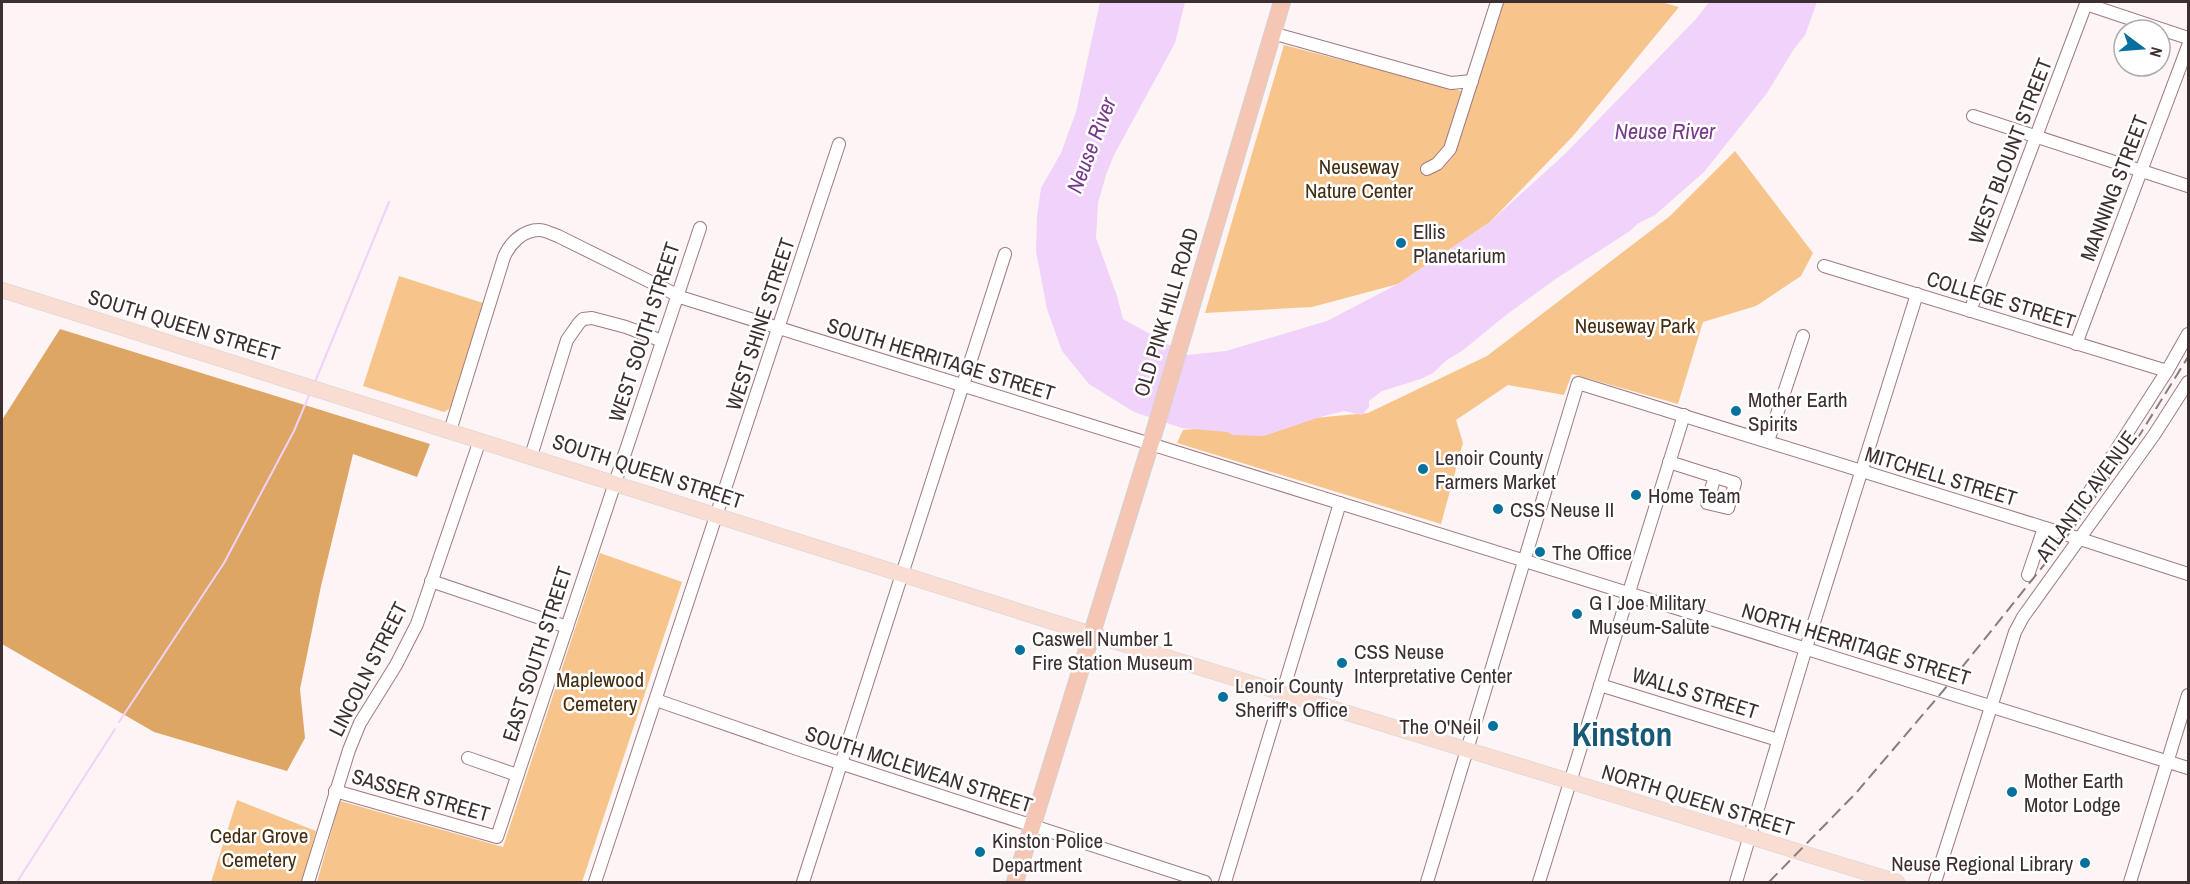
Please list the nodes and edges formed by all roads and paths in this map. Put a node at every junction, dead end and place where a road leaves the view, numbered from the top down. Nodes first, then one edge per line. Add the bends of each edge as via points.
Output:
1 (1282, 2) edge
2 (1497, 2) edge
3 (1272, 33) junction
4 (2188, 38) edge
5 (2188, 46) edge
6 (1472, 81) junction
7 (1973, 116) dead end
8 (2036, 137) junction
9 (839, 144) dead end
10 (1426, 169) dead end
11 (2142, 171) junction
12 (2188, 186) edge
13 (700, 228) dead end
14 (1005, 254) dead end
15 (1824, 266) dead end
16 (2, 290) edge
17 (1917, 294) junction
18 (677, 295) junction
19 (1970, 311) junction
20 (779, 328) junction
21 (2188, 334) edge
22 (1803, 336) dead end
23 (662, 341) junction
24 (2076, 344) junction
25 (2167, 371) junction
26 (2188, 382) edge
27 (963, 386) junction
28 (1684, 415) junction
29 (450, 431) junction
30 (480, 440) junction
31 (1152, 440) junction
32 (1768, 441) junction
33 (531, 456) junction
34 (1669, 462) junction
35 (1862, 472) junction
36 (1715, 476) dead end
37 (615, 483) junction
38 (1340, 503) junction
39 (717, 515) junction
40 (2044, 528) junction
41 (2063, 533) junction
42 (2080, 539) junction
43 (1523, 560) junction
44 (902, 574) junction
45 (2188, 574) edge
46 (2028, 575) dead end
47 (431, 581) junction
48 (1628, 594) junction
49 (567, 627) junction
50 (1091, 634) junction
51 (1806, 648) junction
52 (1600, 685) junction
53 (1281, 693) junction
54 (2188, 695) edge
55 (656, 700) junction
56 (1992, 706) junction
57 (1778, 740) junction
58 (1466, 750) junction
59 (468, 759) dead end
60 (2168, 761) junction
61 (840, 763) junction
62 (2188, 768) edge
63 (517, 775) junction
64 (1569, 783) junction
65 (335, 791) junction
66 (1032, 827) junction
67 (497, 837) joint
68 (1749, 837) junction
69 (308, 882) edge
70 (595, 882) edge
71 (803, 882) edge
72 (1015, 882) edge
73 (1205, 882) edge
74 (1225, 882) edge
75 (1427, 882) edge
76 (1539, 882) edge
77 (1736, 882) edge
78 (1897, 882) edge
79 (1935, 882) edge
80 (2130, 882) edge

1 - 3 highway, OLD PINK HILL ROAD
2 - 6 street
3 - 6 street via 1451,83
3 - 31 highway, OLD PINK HILL ROAD
4 - 8 street, WEST BLOUNT STREET via 2086,4
5 - 11 street, MANNING STREET
6 - 10 street via 1450,149 1437,164
7 - 8 street
8 - 11 street
8 - 19 street, WEST BLOUNT STREET
9 - 20 street, WEST SHINE STREET
11 - 12 street
11 - 24 street, MANNING STREET
13 - 18 street, WEST SOUTH STREET
14 - 27 street
15 - 17 street, COLLEGE STREET
16 - 29 main road, SOUTH QUEEN STREET
17 - 19 street, COLLEGE STREET
17 - 35 street
18 - 20 street, SOUTH HERRITAGE STREET
18 - 23 street, WEST SOUTH STREET
18 - 29 street, SOUTH HERRITAGE STREET via 558,236 539,230 523,234 504,256
19 - 24 street, COLLEGE STREET
20 - 27 street, SOUTH HERRITAGE STREET
20 - 39 street, WEST SHINE STREET
21 - 25 street, ATLANTIC AVENUE
22 - 32 street
23 - 33 street via 592,318 579,323 567,340
23 - 37 street, WEST SOUTH STREET
24 - 25 street, COLLEGE STREET
25 - 41 street, ATLANTIC AVENUE
26 - 42 street, ATLANTIC AVENUE
27 - 31 street, SOUTH HERRITAGE STREET
27 - 44 street
28 - 32 street, MITCHELL STREET
28 - 34 street
28 - 43 street, MITCHELL STREET via 1578,383
29 - 30 main road, SOUTH QUEEN STREET
30 - 33 main road, SOUTH QUEEN STREET
30 - 47 street, LINCOLN STREET
31 - 38 street, SOUTH HERRITAGE STREET
31 - 50 highway, OLD PINK HILL ROAD
32 - 35 street, MITCHELL STREET
33 - 37 main road, SOUTH QUEEN STREET
34 - 36 street
34 - 48 street
35 - 40 street, MITCHELL STREET
35 - 51 street
37 - 39 main road, SOUTH QUEEN STREET
37 - 49 street, EAST SOUTH STREET
38 - 43 street, NORTH HERRITAGE STREET
38 - 53 street
39 - 44 main road, SOUTH QUEEN STREET
39 - 55 street, WEST SHINE STREET
40 - 41 street, MITCHELL STREET
40 - 46 street, ATLANTIC AVENUE
41 - 42 street, MITCHELL STREET
42 - 45 street, MITCHELL STREET
42 - 56 street, ATLANTIC AVENUE via 2015,632
43 - 48 street, NORTH HERRITAGE STREET
43 - 58 street
44 - 50 main road, SOUTH QUEEN STREET
44 - 61 street
47 - 49 street
47 - 65 street, LINCOLN STREET via 409,642 360,723
48 - 51 street, NORTH HERRITAGE STREET
48 - 52 street
49 - 63 street, EAST SOUTH STREET
50 - 53 main road, SOUTH QUEEN STREET
50 - 66 highway, OLD PINK HILL ROAD
51 - 56 street, NORTH HERRITAGE STREET
51 - 57 street
52 - 57 street, WALLS STREET
52 - 64 street
53 - 58 main road, NORTH QUEEN STREET
53 - 74 street
54 - 60 street
55 - 61 street, SOUTH MCLEWEAN STREET
55 - 70 street, WEST SHINE STREET
56 - 60 street, NORTH HERRITAGE STREET
56 - 79 street, ATLANTIC AVENUE
57 - 68 street
58 - 64 main road, NORTH QUEEN STREET
58 - 75 street
59 - 63 street
60 - 62 street, NORTH HERRITAGE STREET
60 - 80 street
61 - 66 street, SOUTH MCLEWEAN STREET
61 - 71 street
63 - 67 street, EAST SOUTH STREET
64 - 68 main road, NORTH QUEEN STREET
64 - 76 street
65 - 67 street, SASSER STREET
65 - 69 street, LINCOLN STREET
66 - 72 highway, OLD PINK HILL ROAD
66 - 73 street, SOUTH MCLEWEAN STREET
68 - 77 street
68 - 78 main road, NORTH QUEEN STREET

